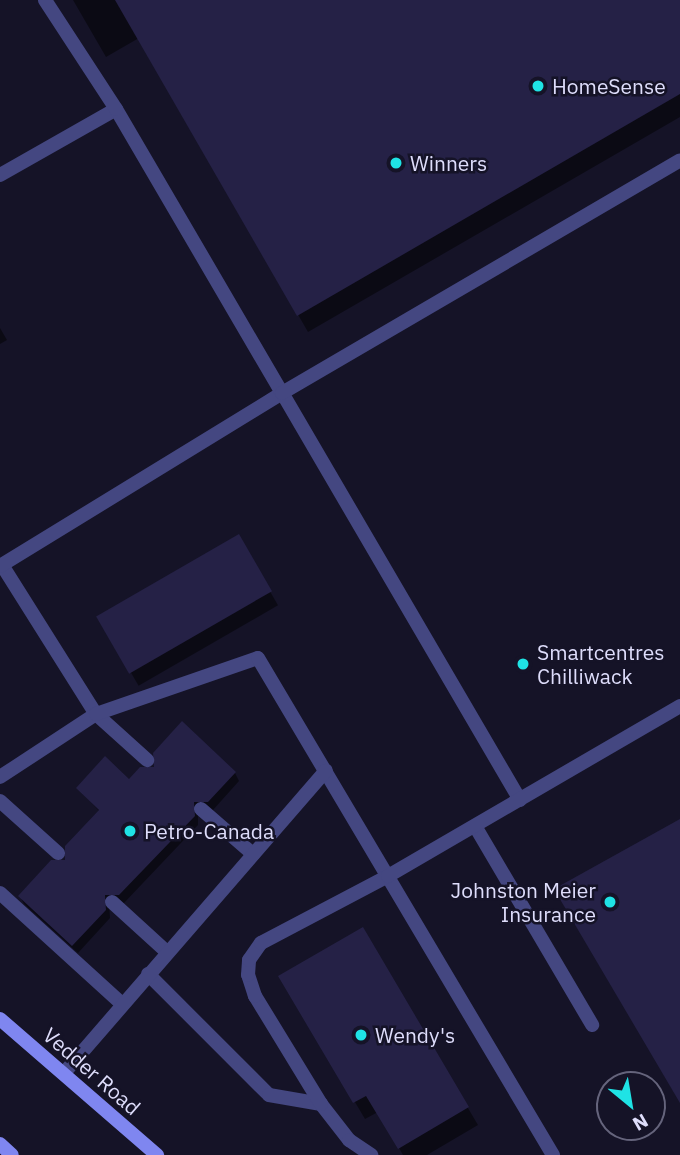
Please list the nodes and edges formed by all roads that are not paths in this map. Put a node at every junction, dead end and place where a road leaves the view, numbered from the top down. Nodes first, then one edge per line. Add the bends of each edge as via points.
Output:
1 (45, 0) edge
2 (116, 109) junction
3 (680, 160) edge
4 (0, 175) edge
5 (282, 393) junction
6 (1, 565) edge
7 (680, 706) edge
8 (96, 714) junction
9 (147, 760) dead end
10 (326, 771) junction
11 (0, 777) edge
12 (520, 800) junction
13 (0, 801) edge
14 (201, 809) dead end
15 (475, 826) junction
16 (58, 853) dead end
17 (253, 854) junction
18 (388, 876) junction
19 (0, 893) edge
20 (113, 902) dead end
21 (167, 952) junction
22 (148, 974) junction
23 (122, 1004) junction
24 (0, 1019) edge
25 (592, 1025) dead end
26 (64, 1073) junction
27 (321, 1104) junction
28 (0, 1144) edge
29 (12, 1155) edge
30 (157, 1155) edge
31 (371, 1155) edge
32 (553, 1155) edge

1 - 2 lane
2 - 4 lane
2 - 5 lane
3 - 5 lane
5 - 6 lane
5 - 12 lane
6 - 8 lane
7 - 12 lane
8 - 9 lane
8 - 10 lane via 258,658
8 - 11 lane
10 - 17 lane
10 - 18 lane
12 - 15 lane
13 - 16 lane
14 - 17 lane
15 - 18 lane
15 - 25 lane
17 - 21 lane
18 - 27 lane via 261,943 249,960 255,996
18 - 32 lane
19 - 23 lane
20 - 21 lane
21 - 22 lane
22 - 23 lane
22 - 27 lane via 269,1095
23 - 26 lane
24 - 26 main road, Vedder Road
26 - 30 main road, Vedder Road
27 - 31 lane via 349,1140
28 - 29 main road

